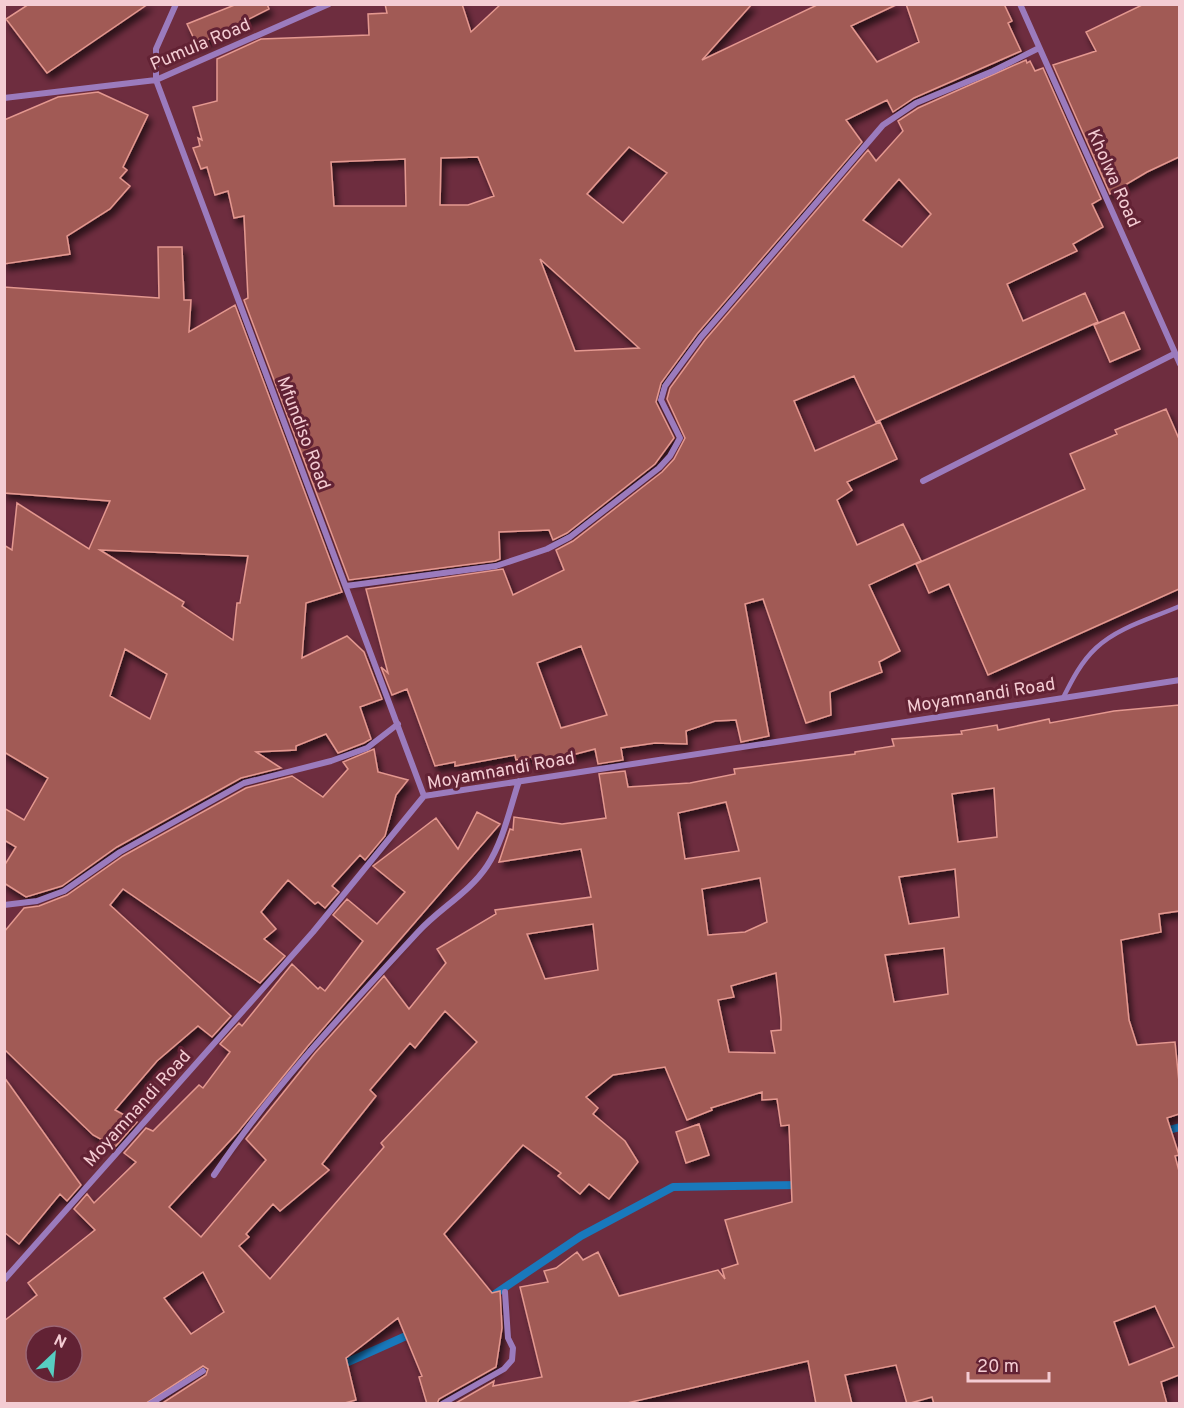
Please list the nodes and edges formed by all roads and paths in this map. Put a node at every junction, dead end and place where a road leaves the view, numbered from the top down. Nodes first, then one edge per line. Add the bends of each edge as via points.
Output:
1 (176, 4) edge
2 (329, 4) edge
3 (1020, 4) edge
4 (1039, 48) junction
5 (156, 80) junction
6 (4, 98) edge
7 (1174, 354) junction
8 (1179, 364) edge
9 (923, 482) dead end
10 (346, 586) junction
11 (1179, 606) edge
12 (1179, 680) edge
13 (1062, 698) junction
14 (398, 724) junction
15 (519, 781) junction
16 (424, 796) junction
17 (4, 905) edge
18 (214, 1175) dead end
19 (4, 1280) edge
20 (505, 1292) dead end
21 (204, 1371) dead end
22 (150, 1404) edge
23 (442, 1404) edge

1 - 5 street via 156,49
2 - 5 street, Pumula Road
3 - 4 street, Kholwa Road
4 - 7 street, Kholwa Road
4 - 10 street via 916,103 882,125 701,337 665,386 661,400 680,438 659,468 570,537 547,549 496,566
5 - 6 street, Pumula Road
5 - 10 street, Mfundiso Road
7 - 8 street, Kholwa Road
7 - 9 street
10 - 14 street, Mfundiso Road
11 - 13 lane via 1097,647 1078,669
12 - 13 street, Moyamnandi Road
13 - 15 street, Moyamnandi Road
14 - 16 street, Mfundiso Road
14 - 17 street via 367,748 244,783 120,852 64,891 38,901
15 - 16 street, Moyamnandi Road
15 - 18 street via 488,865 350,1004 238,1138
16 - 19 street, Moyamnandi Road via 313,932
20 - 23 street via 512,1360 504,1369
21 - 22 street

